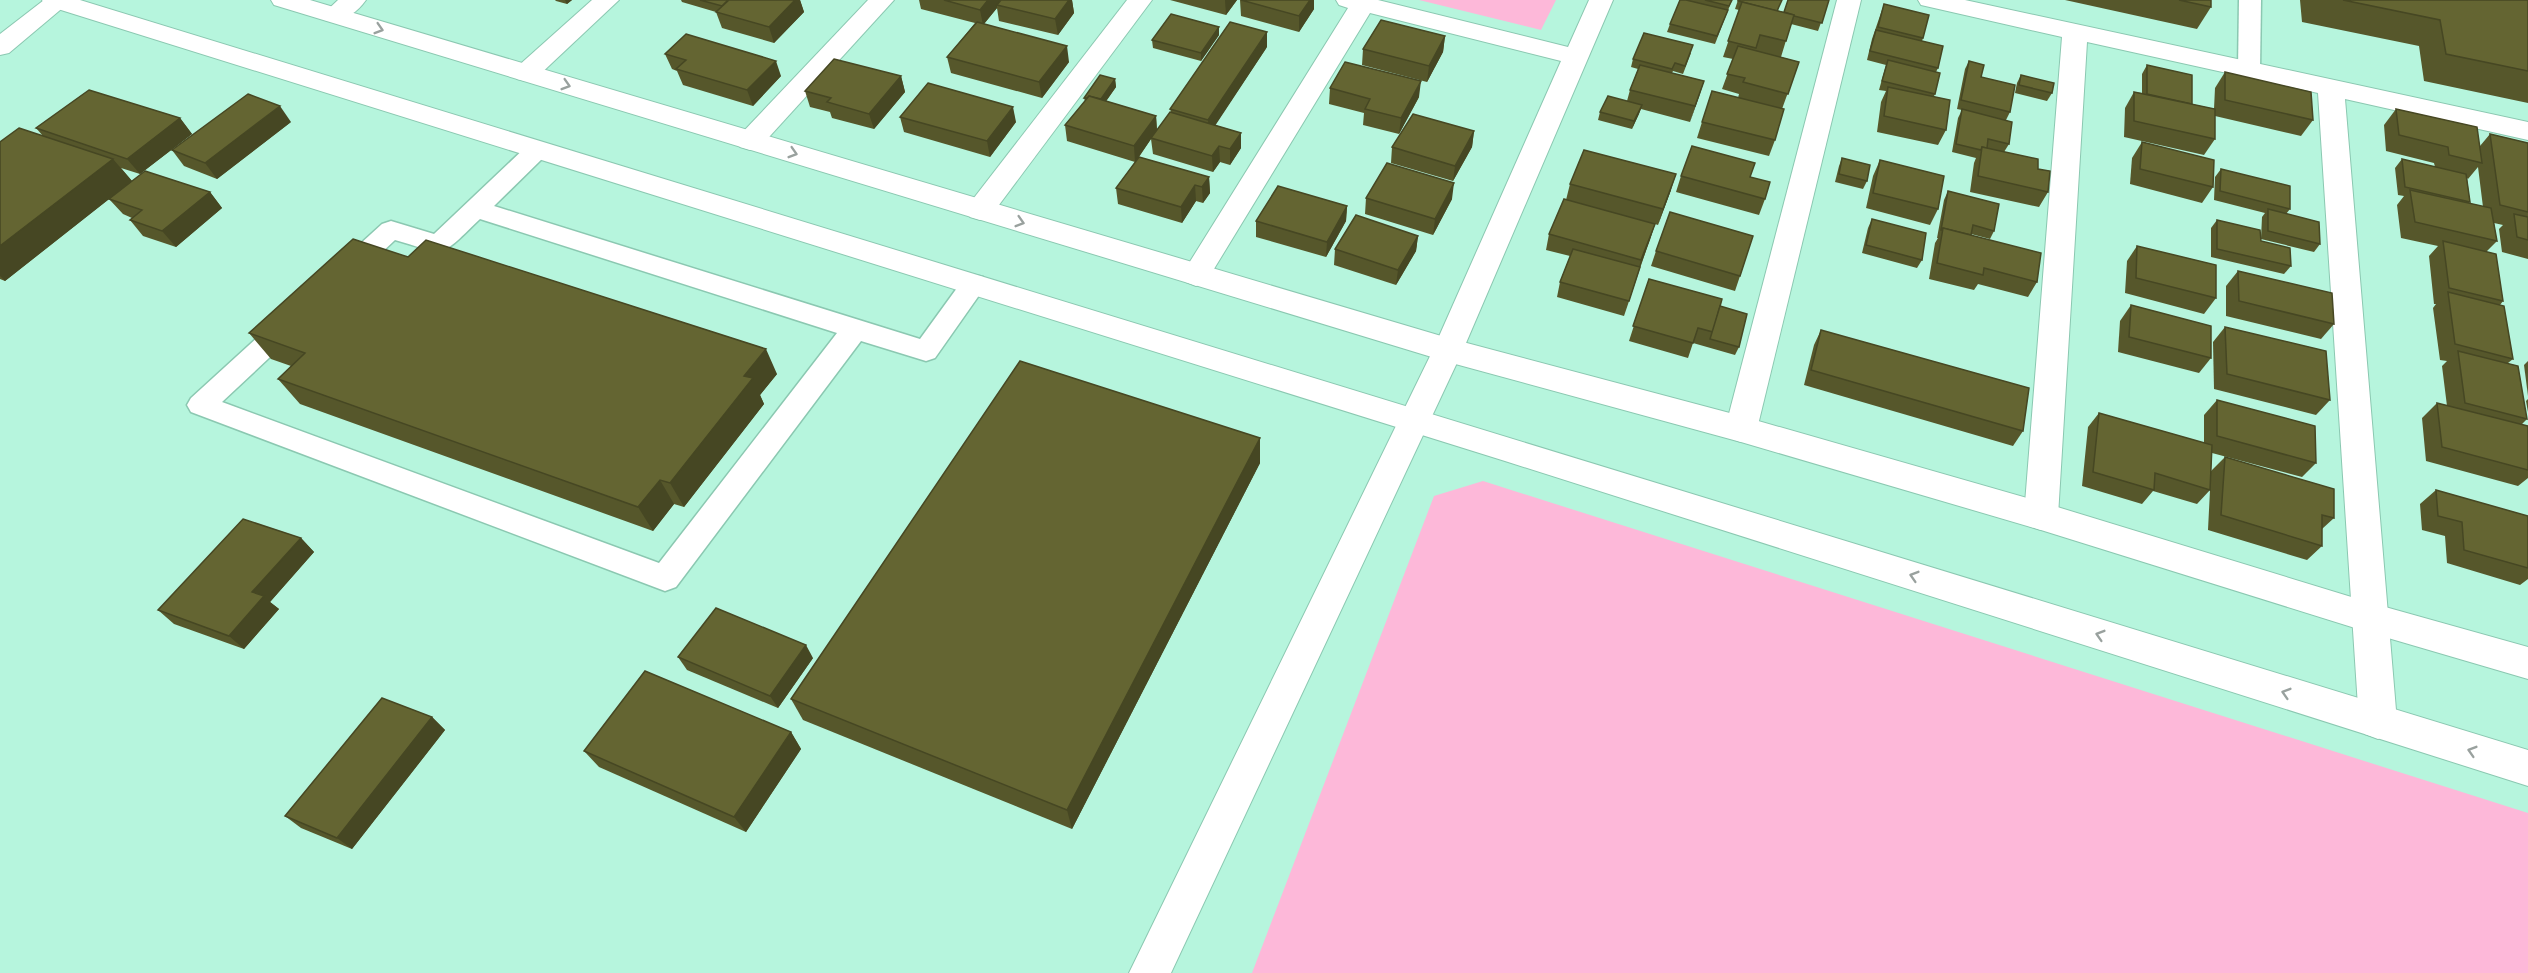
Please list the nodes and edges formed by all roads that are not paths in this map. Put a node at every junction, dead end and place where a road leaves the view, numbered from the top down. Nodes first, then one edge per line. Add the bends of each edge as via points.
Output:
1 (57, 0) edge
2 (283, 0) edge
3 (607, 0) edge
4 (882, 0) edge
5 (1140, 0) edge
6 (1601, 0) edge
7 (1849, 0) edge
8 (1930, 0) edge
9 (2250, 0) edge
10 (1355, 2) edge
11 (344, 8) edge
12 (2075, 32) junction
13 (0, 47) edge
14 (1576, 57) junction
15 (2249, 69) junction
16 (526, 73) junction
17 (2331, 88) junction
18 (2528, 131) edge
19 (750, 141) junction
20 (537, 150) junction
21 (476, 209) junction
22 (980, 210) junction
23 (1196, 274) junction
24 (974, 284) junction
25 (855, 329) junction
26 (1448, 350) junction
27 (1415, 422) junction
28 (1741, 429) junction
29 (2041, 516) junction
30 (2371, 618) junction
31 (2528, 663) edge
32 (2378, 722) junction
33 (2528, 768) edge
34 (1150, 973) edge

1 - 13 street
1 - 20 street
2 - 11 street
3 - 16 street
4 - 19 street
5 - 22 street
6 - 14 street
7 - 28 street
8 - 12 street
9 - 15 lane
10 - 14 street
10 - 23 street
11 -> 16 street
12 - 15 street
12 - 29 street
14 - 26 street
15 - 17 street
16 -> 19 street
17 - 18 street
17 - 30 street
19 -> 22 street
20 - 21 lane
20 - 24 street
21 - 25 lane
21 - 25 lane via 438,244 391,230 201,405 665,578
22 -> 23 street
23 - 26 street
24 - 25 lane via 926,351
24 - 27 street
26 - 27 street
26 - 28 street
32 -> 27 street
27 - 34 street
28 - 29 street
29 - 30 street
30 - 31 street
30 - 32 street
33 -> 32 street

